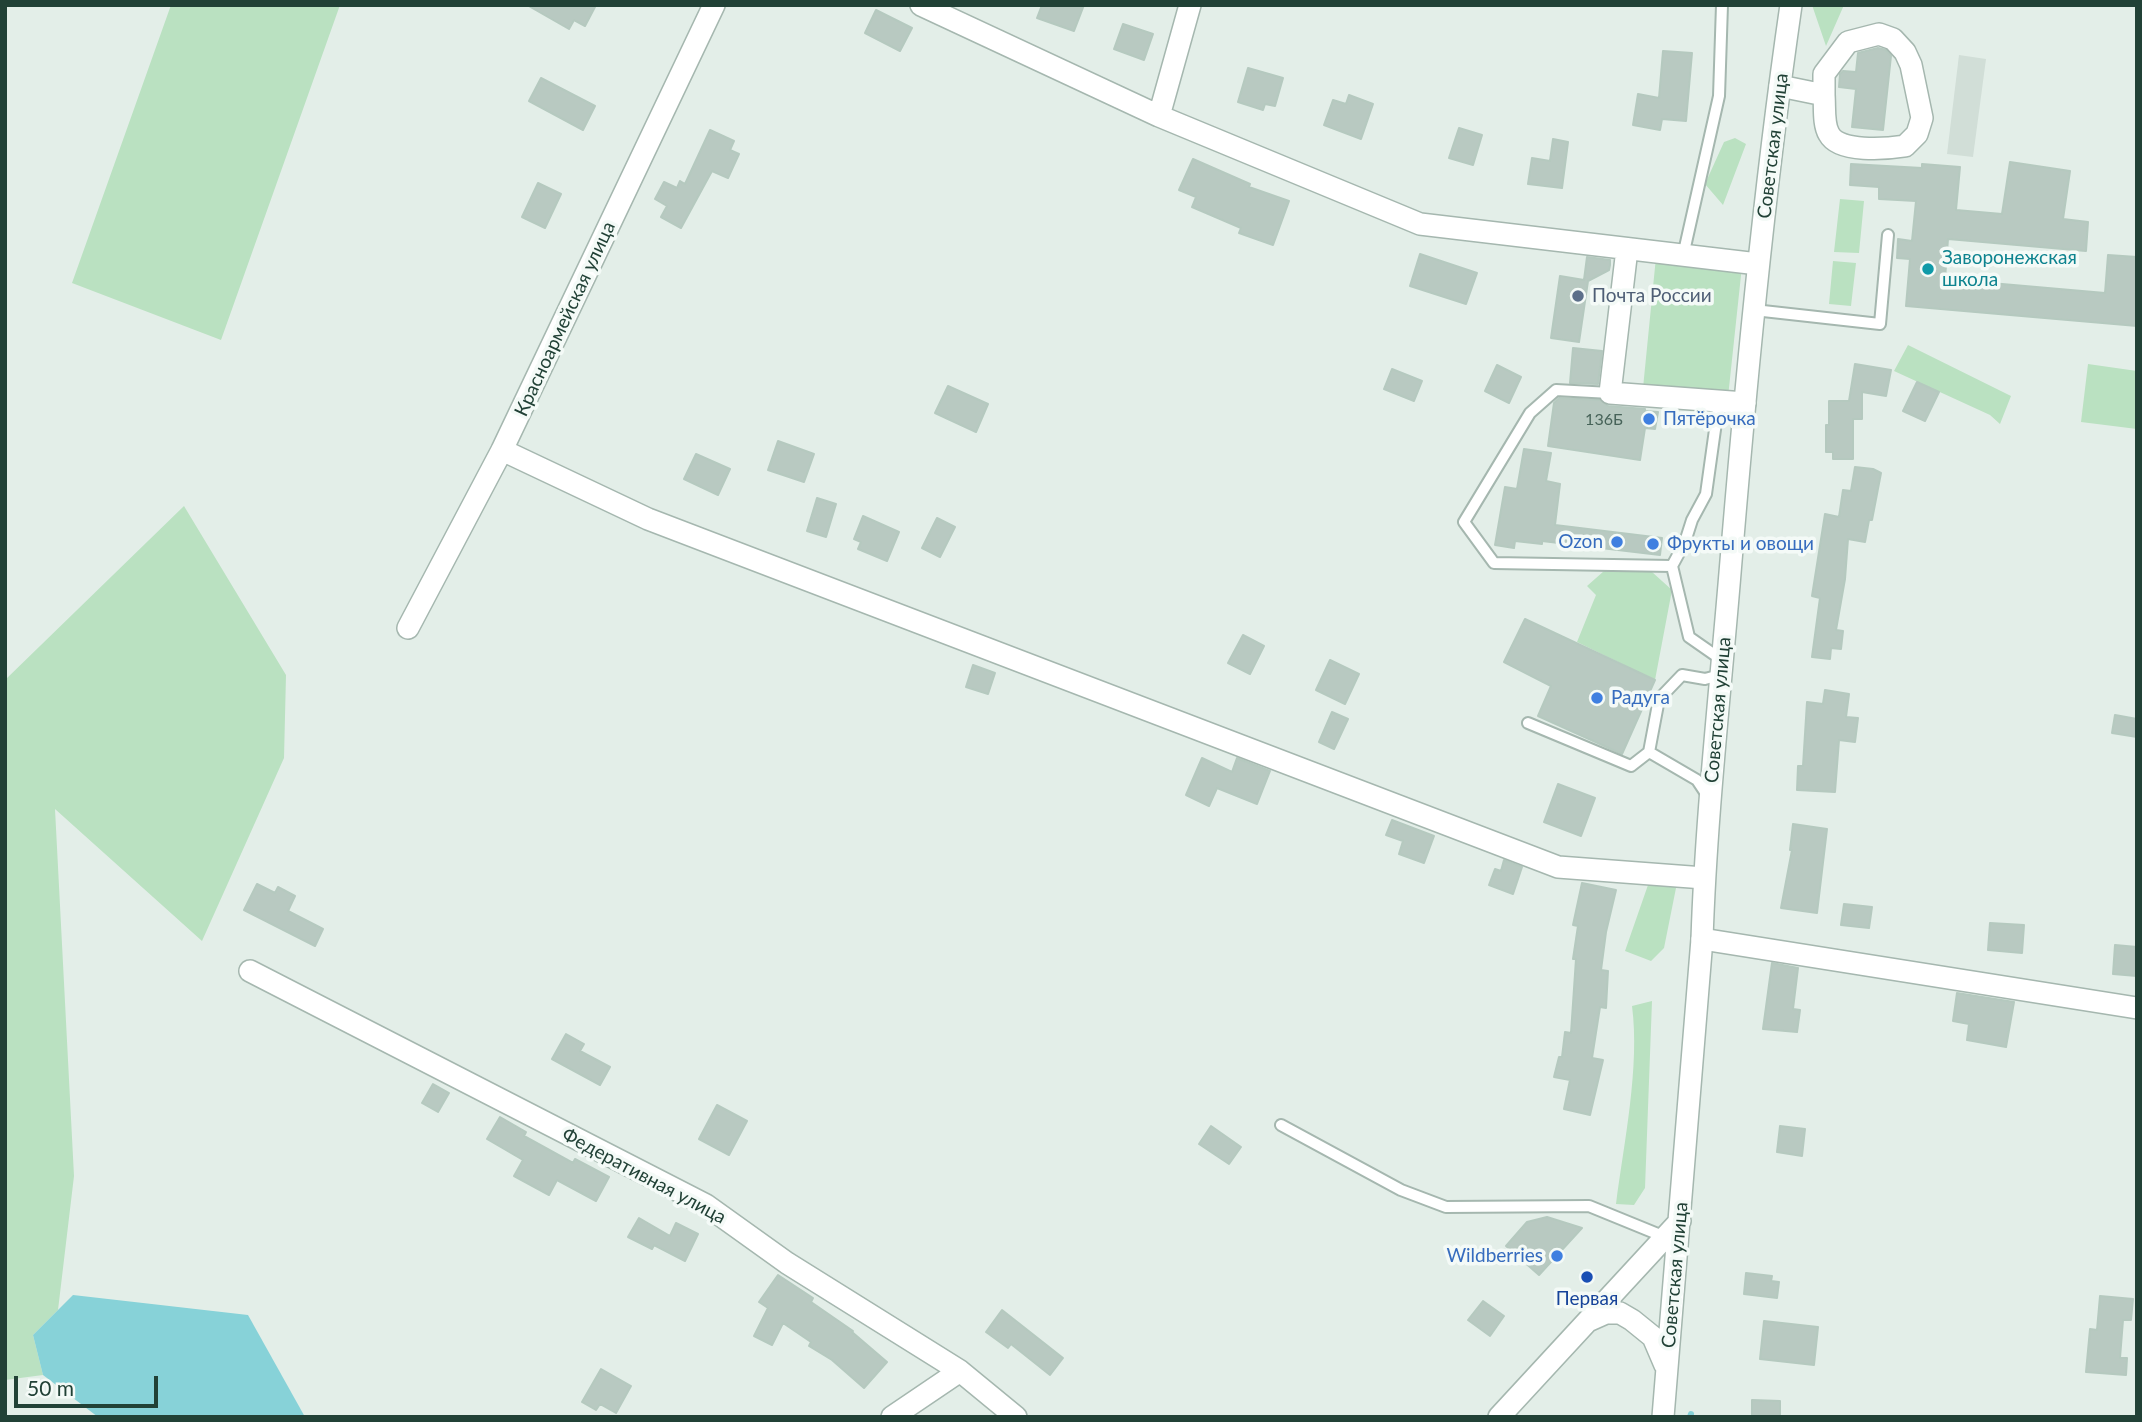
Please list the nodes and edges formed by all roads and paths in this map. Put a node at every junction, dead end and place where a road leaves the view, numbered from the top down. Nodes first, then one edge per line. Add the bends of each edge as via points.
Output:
1 (714, 5) edge
2 (920, 5) edge
3 (1190, 5) edge
4 (1722, 5) edge
5 (1791, 5) edge
6 (1780, 86) junction
7 (1824, 95) junction
8 (1159, 116) junction
9 (1888, 234) dead end
10 (1627, 249) junction
11 (1683, 256) junction
12 (1758, 264) junction
13 (1754, 310) junction
14 (1610, 393) junction
15 (1719, 401) junction
16 (1745, 403) junction
17 (502, 450) junction
18 (1672, 566) junction
19 (408, 628) dead end
20 (1721, 667) junction
21 (1528, 723) dead end
22 (1649, 752) junction
23 (1710, 799) junction
24 (1704, 878) junction
25 (1702, 939) junction
26 (250, 971) dead end
27 (2137, 1008) edge
28 (1281, 1125) dead end
29 (1680, 1221) junction
30 (1665, 1237) junction
31 (1587, 1322) junction
32 (1667, 1370) junction
33 (960, 1371) junction
34 (892, 1417) edge
35 (1016, 1417) edge
36 (1499, 1417) edge
37 (1662, 1417) edge

1 - 17 street, Красноармейская улица
2 - 8 street
3 - 8 street
4 - 11 lane via 1719,96
5 - 6 street, Советская улица
6 - 7 street
6 - 12 street, Советская улица
7 - 7 street via 1827,131 1833,141 1851,148 1905,146 1921,124 1911,65 1888,35 1848,42 1824,74
8 - 10 street via 1420,224
9 - 13 lane via 1880,324
10 - 11 street
10 - 14 street
11 - 12 street
12 - 13 street, Советская улица
13 - 16 street, Советская улица
14 - 15 street
14 - 18 lane via 1556,390 1530,413 1464,522 1494,563
15 - 16 street
15 - 18 lane via 1706,494
16 - 20 street, Советская улица
17 - 19 street, Красноармейская улица
17 - 24 street via 648,519 1558,867
18 - 20 lane via 1689,637
20 - 22 lane via 1705,679 1682,675 1659,699
20 - 23 street, Советская улица
21 - 22 lane via 1631,766
22 - 23 lane via 1697,780
23 - 24 street, Советская улица
24 - 25 street, Советская улица
25 - 27 street
25 - 29 street, Советская улица
26 - 33 street, Федеративная улица via 706,1205 788,1263
28 - 30 lane via 1401,1191 1446,1207 1589,1206
29 - 30 street
29 - 32 street, Советская улица
30 - 31 street
31 - 32 street via 1606,1313 1620,1313 1632,1320 1653,1337
31 - 36 street
32 - 37 street, Советская улица
33 - 34 street
33 - 35 street, Федеративная улица

